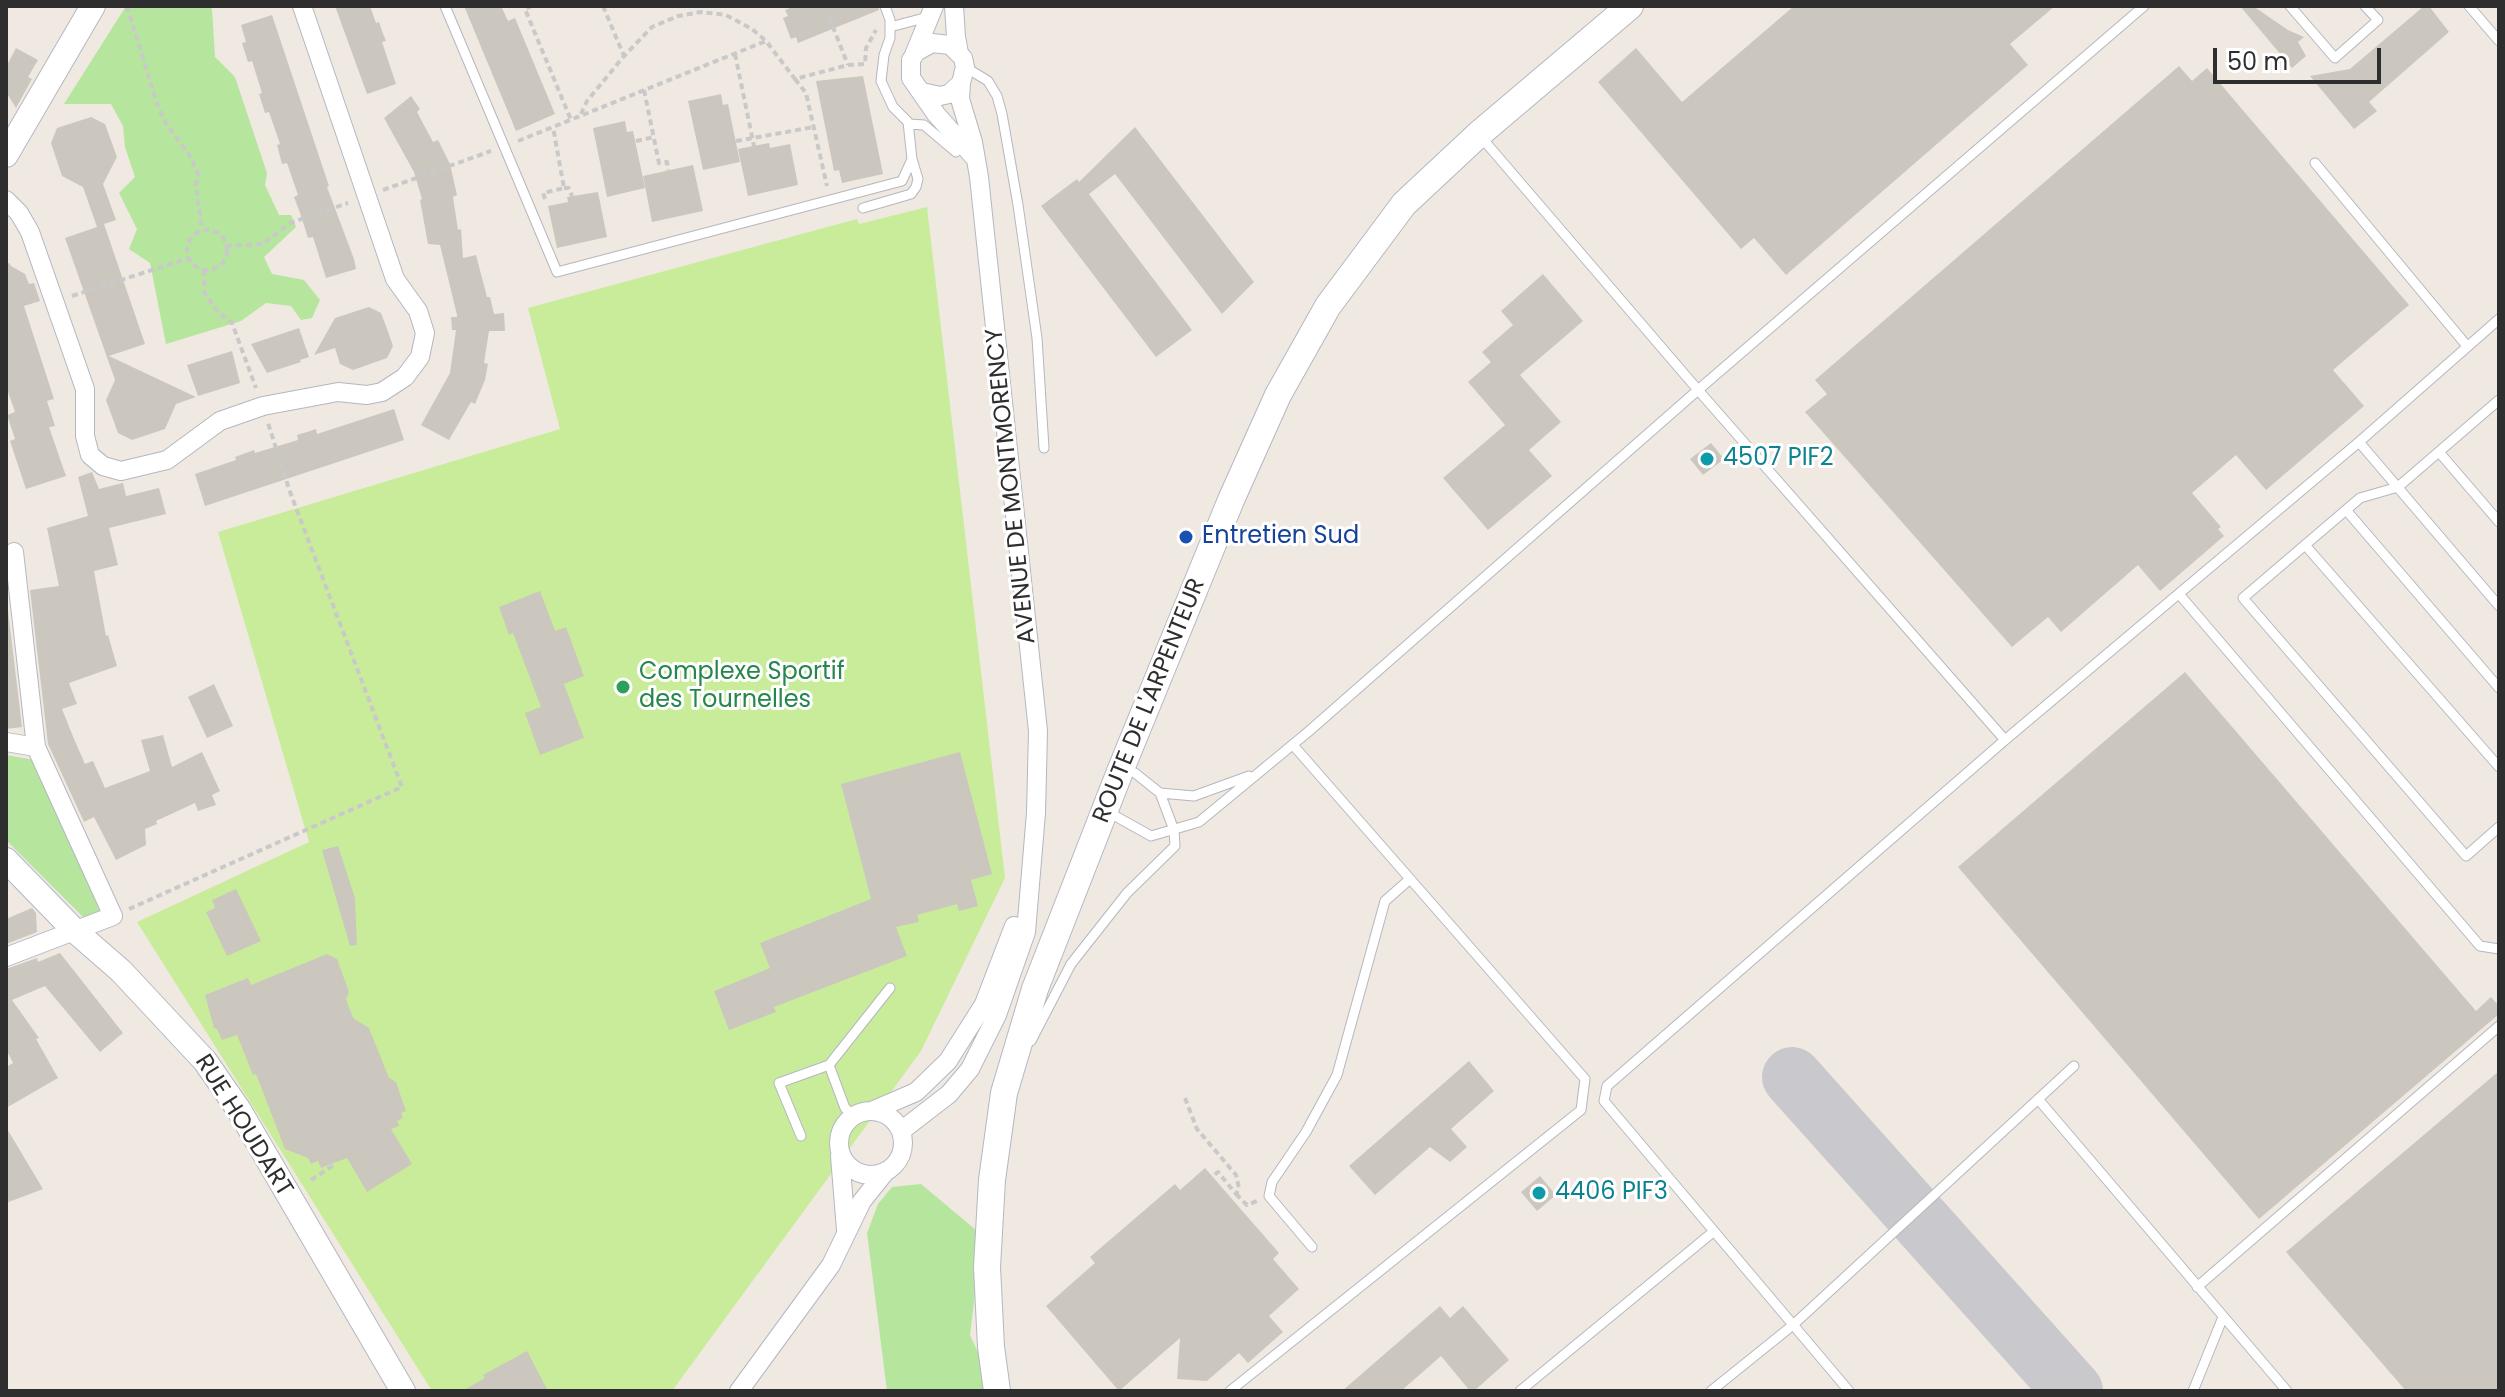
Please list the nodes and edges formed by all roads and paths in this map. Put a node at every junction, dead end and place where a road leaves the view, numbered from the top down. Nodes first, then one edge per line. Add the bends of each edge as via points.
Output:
1 (93, 6) edge
2 (127, 6) edge
3 (302, 6) edge
4 (445, 6) edge
5 (532, 6) edge
6 (603, 6) edge
7 (954, 6) edge
8 (1630, 6) edge
9 (2144, 6) edge
10 (2290, 6) edge
11 (2365, 6) edge
12 (2469, 6) edge
13 (886, 7) edge
14 (698, 9) edge
15 (931, 12) edge
16 (829, 17) dead end
17 (890, 24) junction
18 (766, 41) junction
19 (2499, 41) edge
20 (735, 54) junction
21 (624, 56) junction
22 (913, 57) junction
23 (848, 65) junction
24 (962, 68) junction
25 (822, 72) junction
26 (795, 79) junction
27 (825, 80) dead end
28 (644, 90) junction
29 (922, 92) junction
30 (580, 116) junction
31 (571, 120) junction
32 (909, 124) junction
33 (553, 127) junction
34 (814, 127) junction
35 (1479, 134) junction
36 (654, 137) junction
37 (754, 138) junction
38 (636, 141) dead end
39 (736, 141) dead end
40 (503, 147) junction
41 (755, 151) dead end
42 (956, 152) dead end
43 (6, 155) edge
44 (912, 159) junction
45 (975, 159) junction
46 (2315, 163) dead end
47 (668, 170) dead end
48 (564, 188) junction
49 (367, 196) junction
50 (572, 196) dead end
51 (6, 200) edge
52 (830, 200) junction
53 (863, 208) dead end
54 (530, 210) junction
55 (202, 229) junction
56 (226, 246) junction
57 (189, 258) junction
58 (204, 270) junction
59 (55, 301) junction
60 (2499, 319) edge
61 (2467, 346) junction
62 (1698, 390) junction
63 (2499, 400) edge
64 (263, 406) junction
65 (2359, 442) junction
66 (1044, 448) dead end
67 (2439, 452) junction
68 (2398, 487) junction
69 (2346, 510) junction
70 (2499, 522) edge
71 (2305, 545) junction
72 (14, 552) dead end
73 (2179, 594) junction
74 (2499, 606) edge
75 (2499, 688) edge
76 (2005, 740) junction
77 (6, 742) edge
78 (1293, 745) junction
79 (36, 747) junction
80 (2499, 767) edge
81 (1121, 769) junction
82 (1256, 773) junction
83 (1160, 793) junction
84 (1105, 810) junction
85 (1036, 813) junction
86 (2499, 827) edge
87 (1174, 830) junction
88 (6, 860) edge
89 (1410, 879) junction
90 (113, 916) junction
91 (75, 931) junction
92 (2499, 949) edge
93 (6, 957) edge
94 (890, 988) dead end
95 (2499, 1026) edge
96 (829, 1065) junction
97 (2074, 1066) dead end
98 (1004, 1093) junction
99 (1185, 1098) dead end
100 (2038, 1099) junction
101 (874, 1110) junction
102 (853, 1115) junction
103 (901, 1131) junction
104 (801, 1136) dead end
105 (840, 1153) junction
106 (334, 1165) dead end
107 (886, 1171) junction
108 (1213, 1176) dead end
109 (311, 1180) dead end
110 (1236, 1194) junction
111 (1269, 1196) junction
112 (1713, 1232) junction
113 (846, 1235) junction
114 (1312, 1247) dead end
115 (2197, 1287) junction
116 (2223, 1317) junction
117 (1793, 1325) junction
118 (403, 1391) edge
119 (739, 1391) edge
120 (997, 1391) edge
121 (1230, 1391) edge
122 (1520, 1391) edge
123 (1711, 1391) edge
124 (1849, 1391) edge
125 (2193, 1391) edge
126 (2287, 1391) edge

1 - 43 street
2 - 55 path via 157,104 198,174
3 - 49 street
4 - 40 lane
5 - 31 path via 525,9
6 - 21 path
7 - 24 street, AVENUE DE MONTMORENCY
8 - 35 main road, ROUTE DE L'ARPENTEUR
9 - 62 lane
10 - 11 lane via 2335,58 2378,20
12 - 19 lane
13 - 17 lane
14 - 18 path via 726,15
14 - 21 path via 652,27
15 - 17 lane
15 - 22 street
16 - 23 path
17 - 23 path via 880,24 871,35 865,64
17 - 32 lane via 881,81 893,107
18 - 20 path
18 - 26 path
20 - 28 path
20 - 37 path
21 - 30 path
22 - 24 street via 932,43 950,45
22 - 29 street via 911,78
23 - 25 path
24 - 29 street via 949,94
24 - 45 street, AVENUE DE MONTMORENCY via 960,99
24 - 66 lane via 988,81 1002,114 1037,338
25 - 26 path
25 - 27 path
26 - 34 path via 806,93
28 - 30 path
28 - 36 path
29 - 45 street
30 - 31 path
31 - 33 path
32 - 42 lane via 924,125
32 - 44 lane
33 - 40 path
33 - 48 path
34 - 37 path
34 - 52 path
35 - 62 lane
35 - 81 main road, ROUTE DE L'ARPENTEUR via 1404,204 1328,306 1278,395 1231,500
36 - 38 path
36 - 47 path via 659,163 667,162
37 - 39 path
37 - 41 path
40 - 49 path
40 - 54 lane
44 - 52 lane via 902,181
44 - 53 lane via 918,179 911,194
45 - 85 street, AVENUE DE MONTMORENCY via 1038,731
46 - 61 lane
48 - 50 path
48 - 54 path via 543,193 546,206
49 - 56 path via 290,223 263,244
49 - 64 street via 395,279 418,311 425,333 420,357 405,377 382,392 338,392
51 - 59 street via 30,232
52 - 54 lane via 557,272
55 - 56 path via 224,237
55 - 57 path via 187,246
56 - 58 path via 220,266
57 - 58 path
57 - 59 path
58 - 64 path via 205,294 232,323
59 - 64 street via 85,389 90,455 103,466 121,471 167,460 220,421
60 - 61 lane
61 - 65 lane
62 - 76 lane
62 - 78 lane
63 - 67 lane
64 - 90 path via 290,492 402,787
65 - 68 lane
65 - 73 lane
67 - 68 lane
67 - 70 lane
68 - 69 lane via 2360,498
68 - 74 lane
69 - 71 lane
69 - 75 lane
71 - 80 lane
71 - 86 lane via 2243,598 2466,856
72 - 79 street
73 - 76 lane
73 - 92 lane via 2480,946
76 - 112 lane via 1607,1086 1604,1101
77 - 79 street
78 - 82 lane
78 - 89 lane
79 - 90 street
81 - 83 lane
81 - 84 main road, ROUTE DE L'ARPENTEUR
82 - 83 lane via 1194,796
82 - 87 lane via 1199,822
83 - 87 lane
84 - 87 lane via 1151,836
84 - 98 main road, ROUTE DE L'ARPENTEUR via 1035,989
85 - 101 street, AVENUE DE MONTMORENCY via 1013,933 984,1004 948,1061 916,1092
85 - 103 street, AVENUE DE MONTMORENCY via 1026,932 997,1015 970,1069 949,1094
87 - 98 lane via 1175,846 1127,893 1071,964
88 - 91 street, RUE HOUDART
89 - 111 lane via 1385,901 1337,1075 1272,1182
89 - 121 lane via 1585,1079 1581,1110
90 - 91 street
91 - 93 street
91 - 118 street, RUE HOUDART via 121,971 205,1061
94 - 96 lane
95 - 115 lane
96 - 102 lane via 845,1108
96 - 104 lane via 779,1083
97 - 100 lane
98 - 120 main road, ROUTE DE L'ARPENTEUR via 987,1267
99 - 110 path via 1197,1129 1236,1175
100 - 115 lane
100 - 117 lane
101 - 102 street
101 - 103 street via 888,1115
102 - 105 street via 840,1131
103 - 107 street via 901,1153
105 - 107 street via 862,1174
105 - 113 street
106 - 109 path
107 - 113 street via 862,1201
108 - 110 path via 1218,1172
110 - 111 path via 1247,1205
111 - 114 lane
112 - 117 lane
112 - 122 lane
113 - 119 street via 831,1265
115 - 116 lane
116 - 125 lane
116 - 126 lane
117 - 123 lane
117 - 124 lane

